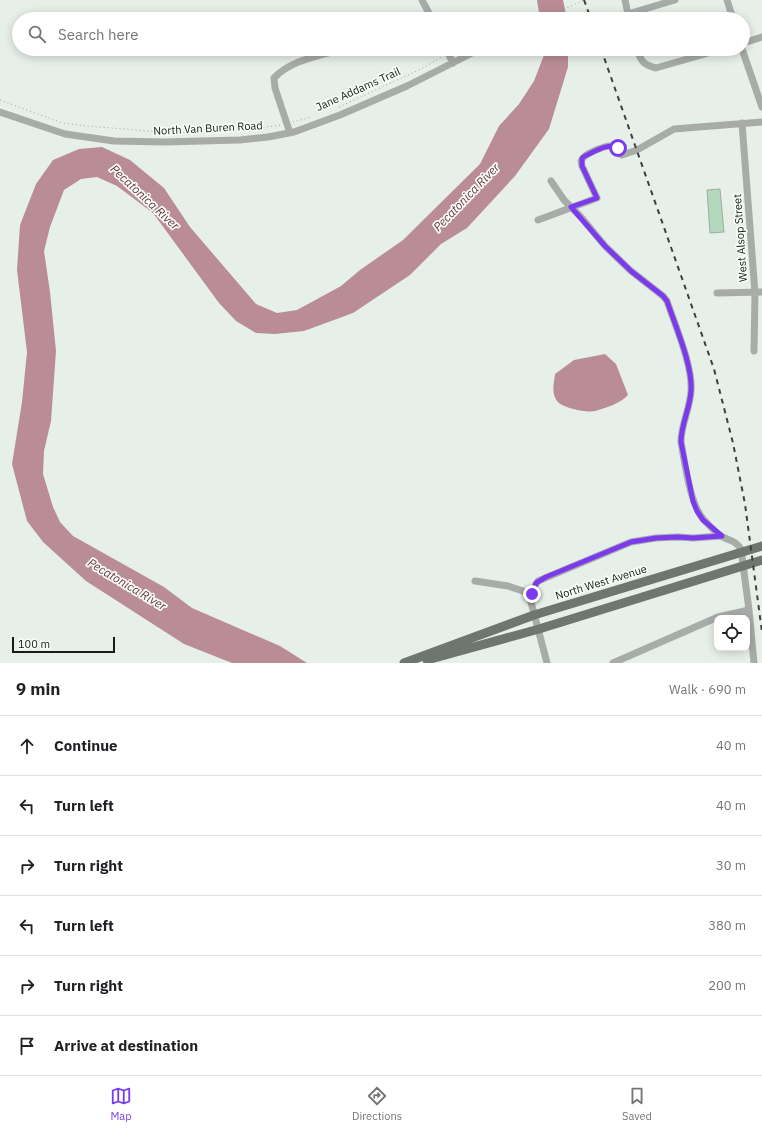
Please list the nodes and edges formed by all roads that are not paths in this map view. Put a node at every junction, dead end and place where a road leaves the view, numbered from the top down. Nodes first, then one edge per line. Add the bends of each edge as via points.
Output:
1 (422, 0) edge
2 (624, 0) edge
3 (674, 0) edge
4 (727, 0) edge
5 (428, 12) edge
6 (628, 12) edge
7 (640, 12) edge
8 (730, 12) edge
9 (762, 37) edge
10 (750, 41) edge
11 (320, 56) edge
12 (450, 56) edge
13 (466, 56) edge
14 (639, 56) edge
15 (698, 56) edge
16 (744, 56) edge
17 (453, 63) junction
18 (762, 107) edge
19 (0, 112) edge
20 (762, 122) edge
21 (742, 123) junction
22 (290, 133) junction
23 (551, 181) dead end
24 (571, 207) junction
25 (538, 220) dead end
26 (758, 292) edge
27 (717, 293) dead end
28 (754, 351) dead end
29 (722, 536) junction
30 (762, 546) edge
31 (762, 560) edge
32 (475, 581) dead end
33 (532, 594) junction
34 (749, 610) junction
35 (534, 615) junction
36 (539, 630) junction
37 (404, 663) edge
38 (418, 663) edge
39 (547, 663) edge
40 (614, 663) edge
41 (754, 663) edge

1 - 5 street
2 - 6 street
3 - 7 street
4 - 8 street
9 - 10 street
11 - 22 street via 294,64 274,78
12 - 17 street
13 - 17 street, North Van Buren Road
14 - 15 street via 647,66 656,68
16 - 18 street
17 - 22 street, North Van Buren Road via 340,115
19 - 22 street, North Van Buren Road via 65,134 114,141 240,140
20 - 21 street
21 - 24 street via 674,129 637,150 622,155 616,146 607,146 585,156 581,161 582,166 597,198
21 - 26 street, West Alsop Street
23 - 24 street
24 - 25 street
24 - 29 street via 605,246 667,301 690,371 690,403 681,432 681,442 693,501 703,520
26 - 27 street
26 - 28 street, West Alsop Street
29 - 33 street via 656,538 631,542 546,577 536,583
29 - 34 street via 736,542 741,549
30 - 35 main road, North West Avenue
31 - 36 main road
32 - 33 street via 508,586
33 - 35 street
34 - 40 street via 712,620
34 - 41 street
35 - 36 street
35 - 37 main road, North West Avenue
36 - 38 main road
36 - 39 street

